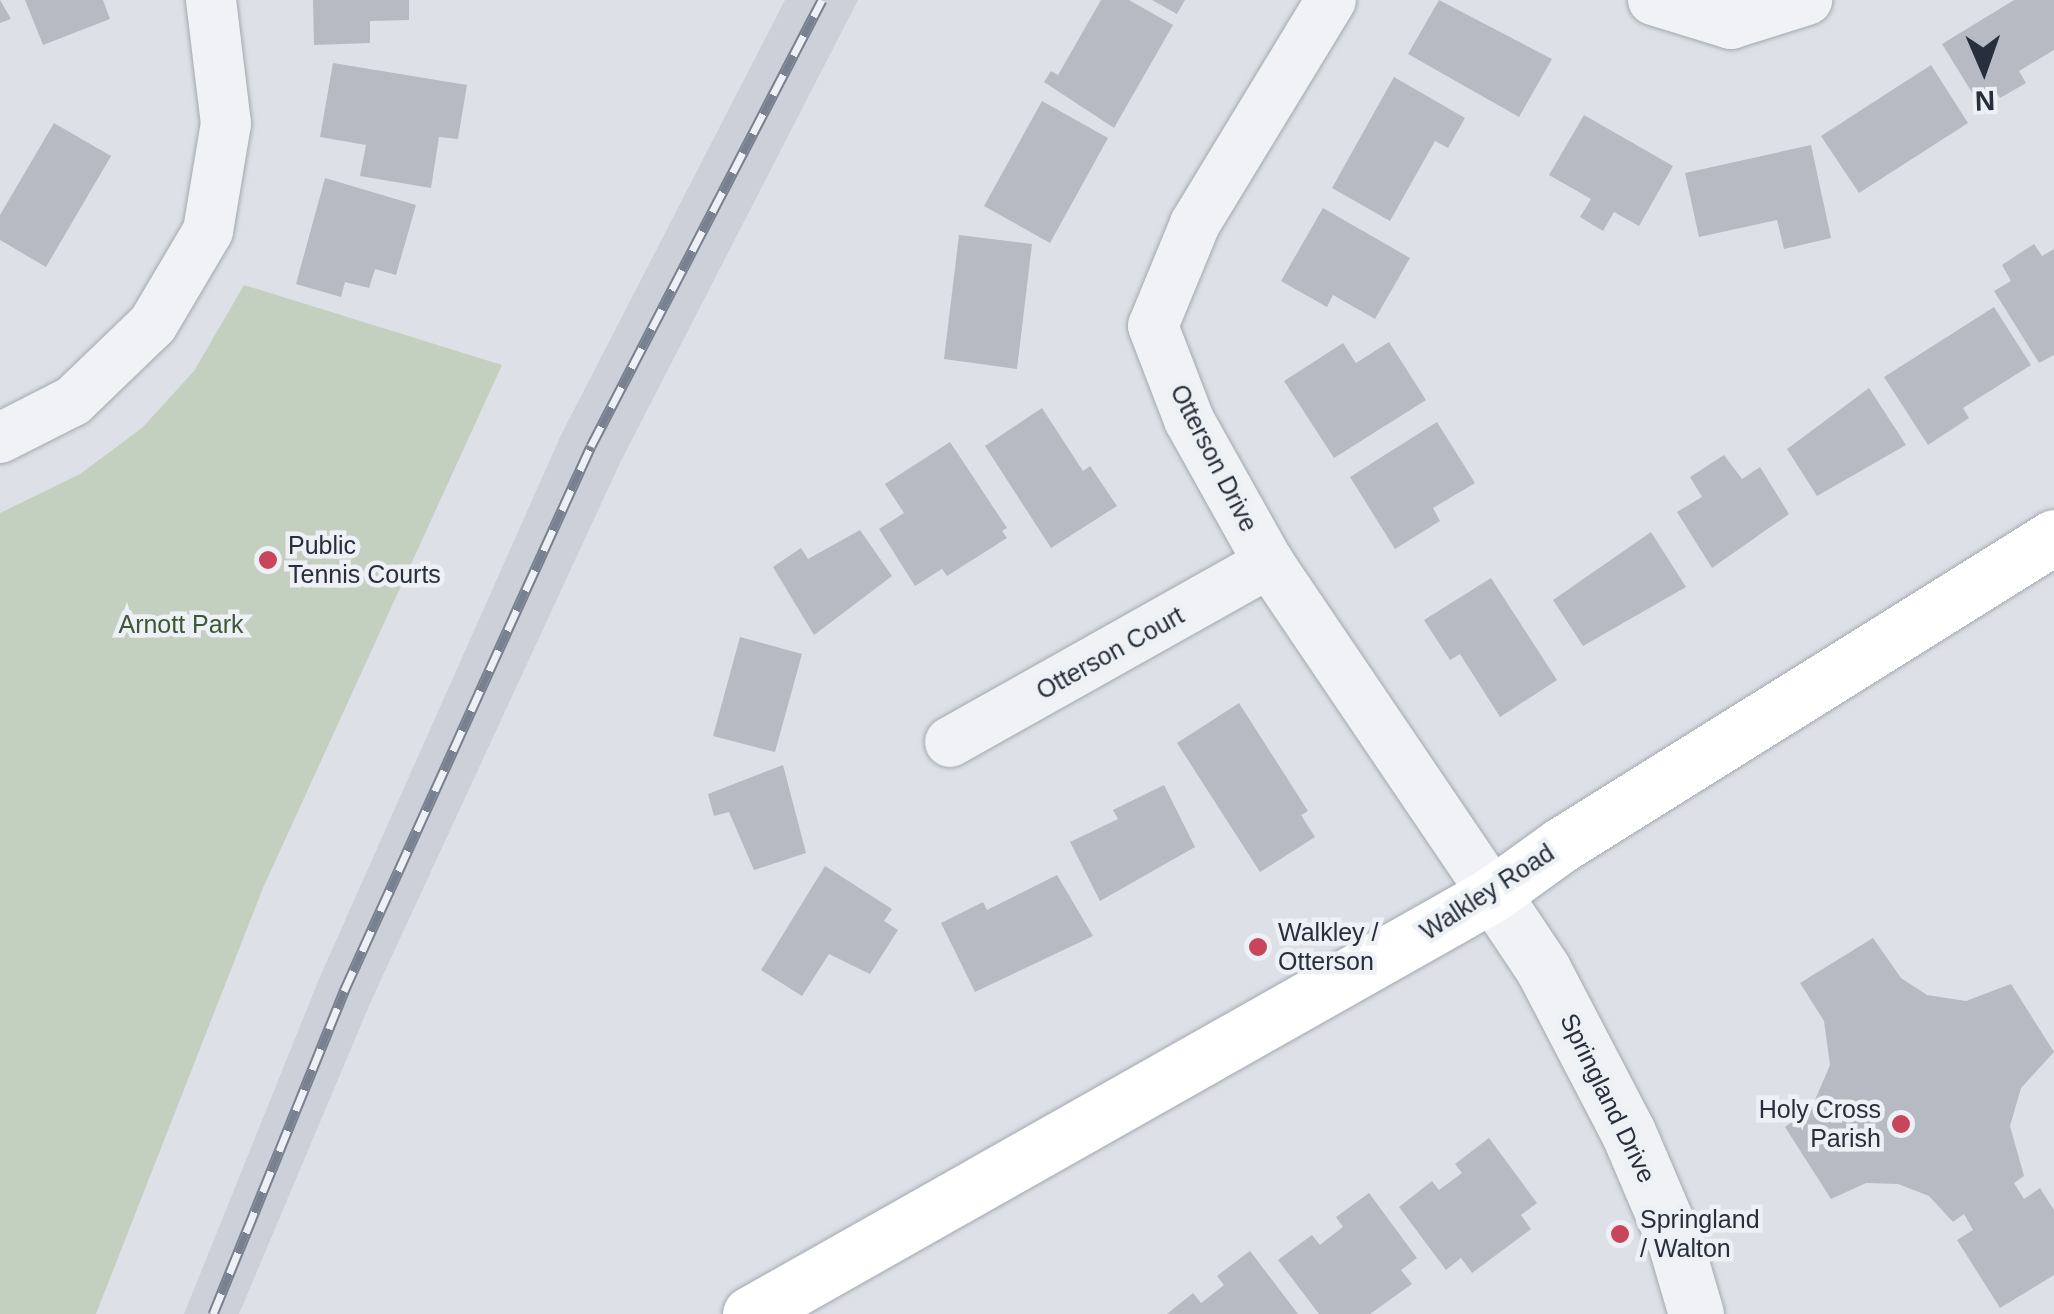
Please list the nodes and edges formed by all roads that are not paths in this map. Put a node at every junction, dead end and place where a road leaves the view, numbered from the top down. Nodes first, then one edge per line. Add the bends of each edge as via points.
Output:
1 (211, 0) edge
2 (1331, 0) edge
3 (1653, 0) edge
4 (1807, 0) edge
5 (0, 438) edge
6 (2054, 537) edge
7 (1269, 563) junction
8 (950, 742) dead end
9 (1494, 894) junction
10 (750, 1314) edge
11 (1696, 1314) edge

1 - 5 street via 226,124 208,231 153,324 73,402
2 - 7 street, Otterson Drive via 1194,224 1153,326 1189,420
3 - 4 street via 1731,24
6 - 9 main road, Walkley Road via 1561,844
7 - 8 street, Otterson Court
7 - 9 street, Otterson Drive
9 - 10 main road, Walkley Road
9 - 11 street, Springland Drive via 1543,969 1628,1132 1675,1242

